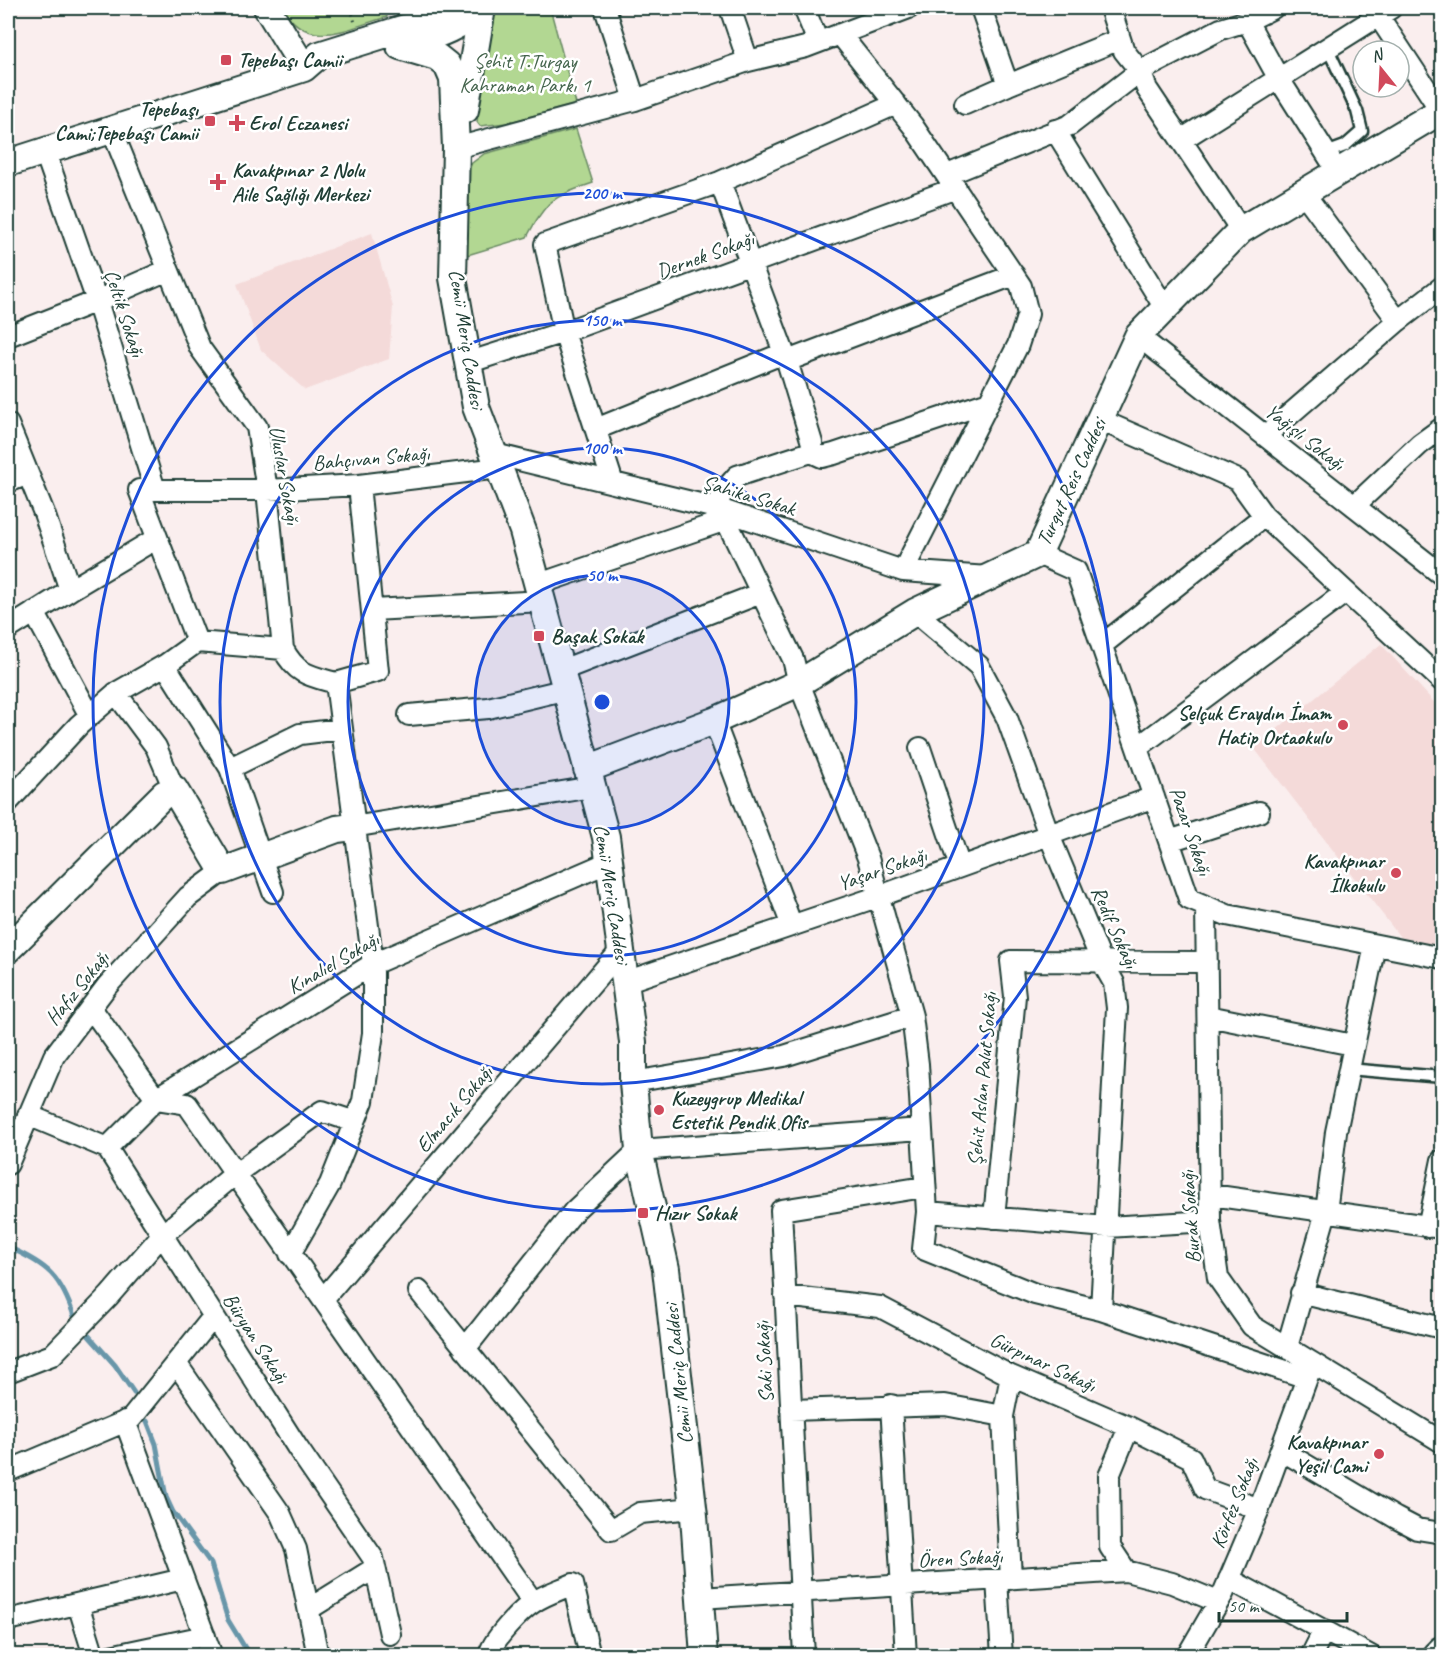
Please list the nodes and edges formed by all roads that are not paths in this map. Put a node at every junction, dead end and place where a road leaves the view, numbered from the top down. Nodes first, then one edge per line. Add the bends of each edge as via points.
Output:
1 (606, 8) edge
2 (730, 8) edge
3 (804, 8) edge
4 (909, 8) edge
5 (981, 8) edge
6 (1110, 8) edge
7 (1273, 8) edge
8 (268, 9) edge
9 (1385, 12) edge
10 (460, 17) edge
11 (1247, 21) junction
12 (840, 34) junction
13 (1120, 39) junction
14 (818, 42) junction
15 (400, 46) junction
16 (1328, 49) junction
17 (748, 61) junction
18 (304, 68) junction
19 (1140, 71) junction
20 (1279, 79) junction
21 (1008, 85) junction
22 (635, 100) junction
23 (896, 104) junction
24 (965, 104) dead end
25 (454, 108) junction
26 (1442, 111) edge
27 (112, 130) junction
28 (1055, 130) junction
29 (1181, 140) junction
30 (456, 148) junction
31 (45, 152) junction
32 (8, 160) edge
33 (1332, 163) junction
34 (951, 181) junction
35 (720, 182) junction
36 (1303, 192) junction
37 (1242, 230) junction
38 (751, 264) junction
39 (168, 270) junction
40 (1014, 274) junction
41 (1443, 287) edge
42 (97, 302) junction
43 (1165, 308) junction
44 (1398, 321) junction
45 (564, 332) junction
46 (8, 336) edge
47 (1138, 336) junction
48 (786, 357) junction
49 (470, 362) junction
50 (989, 402) junction
51 (1100, 420) junction
52 (8, 424) edge
53 (1443, 428) edge
54 (596, 429) junction
55 (1265, 436) junction
56 (812, 452) junction
57 (497, 461) junction
58 (28, 474) junction
59 (8, 482) edge
60 (613, 483) junction
61 (359, 485) junction
62 (147, 490) junction
63 (267, 490) junction
64 (1354, 506) junction
65 (721, 514) junction
66 (1264, 516) junction
67 (158, 538) junction
68 (1038, 554) junction
69 (903, 571) junction
70 (1443, 575) edge
71 (989, 577) junction
72 (70, 590) junction
73 (542, 592) junction
74 (761, 592) junction
75 (1346, 592) junction
76 (372, 610) junction
77 (34, 612) junction
78 (915, 612) junction
79 (8, 629) edge
80 (198, 642) junction
81 (1102, 645) junction
82 (283, 649) junction
83 (165, 665) junction
84 (565, 680) junction
85 (1443, 681) edge
86 (336, 683) junction
87 (799, 683) junction
88 (116, 693) junction
89 (409, 715) dead end
90 (90, 716) junction
91 (714, 721) junction
92 (341, 729) junction
93 (920, 748) dead end
94 (1137, 748) junction
95 (230, 768) junction
96 (590, 778) junction
97 (174, 789) junction
98 (1154, 797) junction
99 (8, 802) edge
100 (1258, 812) dead end
101 (353, 826) junction
102 (1049, 835) junction
103 (1169, 841) junction
104 (262, 857) junction
105 (609, 862) junction
106 (960, 867) junction
107 (223, 871) junction
108 (273, 892) dead end
109 (877, 897) junction
110 (1206, 906) junction
111 (792, 926) junction
112 (1375, 945) junction
113 (8, 949) edge
114 (621, 950) junction
115 (1443, 958) edge
116 (1101, 960) junction
117 (1207, 962) junction
118 (373, 964) junction
119 (625, 982) junction
120 (91, 1008) junction
121 (912, 1016) junction
122 (1208, 1016) junction
123 (1353, 1045) junction
124 (1348, 1069) junction
125 (1443, 1077) edge
126 (633, 1082) junction
127 (156, 1099) junction
128 (28, 1115) junction
129 (355, 1122) junction
130 (921, 1130) junction
131 (106, 1148) junction
132 (639, 1150) junction
133 (1443, 1160) edge
134 (8, 1164) edge
135 (235, 1174) junction
136 (924, 1187) junction
137 (1211, 1195) junction
138 (927, 1212) junction
139 (1326, 1212) junction
140 (994, 1218) junction
141 (1210, 1221) junction
142 (1107, 1227) junction
143 (1435, 1228) edge
144 (161, 1236) junction
145 (290, 1254) junction
146 (419, 1291) dead end
147 (1301, 1293) junction
148 (785, 1296) junction
149 (323, 1299) junction
150 (1101, 1310) junction
151 (213, 1317) junction
152 (1443, 1328) edge
153 (1287, 1347) junction
154 (465, 1349) junction
155 (176, 1363) junction
156 (1310, 1370) junction
157 (8, 1372) edge
158 (1011, 1376) junction
159 (891, 1405) junction
160 (791, 1410) junction
161 (1003, 1416) junction
162 (125, 1421) junction
163 (1129, 1427) junction
164 (1440, 1434) edge
165 (1281, 1450) junction
166 (8, 1471) edge
167 (694, 1508) junction
168 (1259, 1509) junction
169 (1443, 1533) edge
170 (375, 1568) junction
171 (1126, 1571) junction
172 (183, 1579) junction
173 (1229, 1579) junction
174 (1004, 1580) junction
175 (903, 1586) junction
176 (801, 1592) junction
177 (700, 1598) junction
178 (533, 1602) junction
179 (1218, 1602) junction
180 (78, 1604) junction
181 (309, 1609) junction
182 (8, 1620) edge
183 (1324, 1630) junction
184 (390, 1634) dead end
185 (206, 1636) junction
186 (1443, 1651) edge
187 (94, 1656) edge
188 (110, 1656) edge
189 (212, 1656) edge
190 (321, 1656) edge
191 (489, 1656) edge
192 (590, 1656) edge
193 (704, 1656) edge
194 (804, 1656) edge
195 (906, 1656) edge
196 (1002, 1656) edge
197 (1187, 1656) edge
198 (1311, 1656) edge
199 (1371, 1656) edge
200 (1437, 1656) edge

1 - 22 street
2 - 17 street
3 - 14 street
4 - 12 street
5 - 21 street
6 - 13 street
7 - 11 street, Dernek Sokağı
8 - 18 street
9 - 16 street
9 - 26 street
10 - 15 street
10 - 18 street via 319,55
10 - 25 street
10 - 30 street via 471,75
11 - 19 street, Dernek Sokağı via 1221,29
11 - 20 street
12 - 14 street
12 - 23 street
13 - 19 street
13 - 21 street
14 - 17 street
15 - 18 street via 323,70
15 - 25 street via 444,61 453,79
16 - 20 street
16 - 33 lane via 1357,111 1362,131
17 - 22 street
18 - 27 street
19 - 28 street, Dernek Sokağı via 1070,124
19 - 29 street
20 - 29 street
20 - 33 street
21 - 24 street
22 - 30 street
23 - 34 street
23 - 35 street
25 - 30 street
26 - 33 street, Turgut Reis Caddesi
27 - 31 street
27 - 39 street, Uluslar Sokağı
28 - 34 street, Dernek Sokağı
28 - 43 street
29 - 37 street
30 - 49 street, Cemii Meriç Caddesi via 453,278
31 - 32 street
31 - 42 street, Çeltik Sokağı
33 - 36 street, Turgut Reis Caddesi
34 - 38 street, Dernek Sokağı
34 - 40 street
35 - 38 street
35 - 45 street via 545,244
36 - 37 street, Turgut Reis Caddesi
36 - 44 street
37 - 43 street, Turgut Reis Caddesi
38 - 45 street, Dernek Sokağı
38 - 48 street
39 - 42 street
39 - 63 street, Uluslar Sokağı via 200,348 257,427
40 - 48 street
40 - 50 street via 1028,314 1018,345
41 - 44 street
42 - 46 street
42 - 62 street, Çeltik Sokağı
43 - 47 street, Turgut Reis Caddesi
44 - 55 street
45 - 49 street, Dernek Sokağı
45 - 54 street
47 - 51 street, Turgut Reis Caddesi
47 - 55 street, Yağışlı Sokağı
48 - 54 street
48 - 56 street
49 - 57 street, Cemii Meriç Caddesi via 476,407
50 - 56 street via 834,454 822,457
50 - 69 street
51 - 66 street via 1238,480
51 - 68 street, Turgut Reis Caddesi
52 - 58 street
53 - 64 street via 1420,444
54 - 60 street
55 - 64 street, Yağışlı Sokağı
56 - 65 street via 737,476 722,493
57 - 60 street, Şahika Sokak
57 - 61 street, Bahçıvan Sokağı
57 - 73 street, Cemii Meriç Caddesi
58 - 59 street
58 - 72 street
60 - 65 street, Şahika Sokak
61 - 63 street, Bahçıvan Sokağı
61 - 76 street
62 - 63 street, Bahçıvan Sokağı
62 - 67 street, Çeltik Sokağı
63 - 82 street, Uluslar Sokağı
64 - 70 street, Yağışlı Sokağı
65 - 69 street, Şahika Sokak
65 - 73 street
65 - 74 street
66 - 75 street
66 - 81 street
67 - 72 street
67 - 80 street, Çeltik Sokağı
68 - 71 street, Turgut Reis Caddesi
68 - 81 street, Pazar Sokağı via 1076,571
69 - 71 street, Şahika Sokak
71 - 78 street, Turgut Reis Caddesi
72 - 77 street
73 - 76 street
73 - 84 street, Cemii Meriç Caddesi
74 - 84 street
74 - 87 street via 793,659
75 - 85 street
75 - 94 street
76 - 86 street via 378,672
77 - 79 street
77 - 90 street
78 - 87 street, Turgut Reis Caddesi
78 - 102 street, Redif Sokağı via 979,666 1007,718
80 - 82 street
80 - 83 street
81 - 94 street, Pazar Sokağı
82 - 86 street via 292,665 306,675
83 - 88 street
83 - 95 street
84 - 89 street via 488,708
84 - 96 street, Cemii Meriç Caddesi
86 - 92 street
87 - 91 street, Turgut Reis Caddesi
87 - 109 street via 868,858
88 - 90 street
88 - 97 street via 156,747
90 - 99 street
91 - 96 street, Turgut Reis Caddesi
91 - 111 street
92 - 95 street via 300,734
92 - 101 street
93 - 106 street
94 - 98 street, Pazar Sokağı
95 - 104 street
96 - 101 street
96 - 105 street, Cemii Meriç Caddesi
97 - 107 street
97 - 113 street via 164,794
98 - 102 street, Yaşar Sokağı
98 - 103 street, Pazar Sokağı
100 - 103 street
101 - 104 street
101 - 118 street
102 - 106 street, Yaşar Sokağı
102 - 116 street, Redif Sokağı
103 - 110 street, Pazar Sokağı via 1189,898
104 - 107 street
104 - 108 street
105 - 114 street, Cemii Meriç Caddesi
105 - 118 street, Kınalıel Sokağı
106 - 109 street, Yaşar Sokağı
107 - 120 street, Hafız Sokağı via 188,897
109 - 111 street, Yaşar Sokağı
109 - 121 street
110 - 112 street, Pazar Sokağı via 1227,915
110 - 117 street, Burak Sokağı
111 - 119 street, Yaşar Sokağı
112 - 115 street, Pazar Sokağı
112 - 123 street
114 - 119 street, Cemii Meriç Caddesi
114 - 149 street, Elmacık Sokağı
116 - 117 street, Şehit Aslan Palut Sokağı
116 - 140 street, Şehit Aslan Palut Sokağı via 1011,962 1015,996
116 - 142 street, Redif Sokağı via 1114,983 1117,1008
117 - 122 street, Burak Sokağı
118 - 127 street, Kınalıel Sokağı
118 - 129 street via 374,1033 363,1101
119 - 126 street, Cemii Meriç Caddesi via 633,1042
120 - 127 street
120 - 128 street, Hafız Sokağı via 54,1056
121 - 126 street via 784,1056
121 - 130 street
122 - 123 street
122 - 137 street, Burak Sokağı
123 - 124 street
124 - 125 lane
124 - 139 street
126 - 132 street, Cemii Meriç Caddesi
127 - 131 street, Kınalıel Sokağı
127 - 135 street via 187,1104
128 - 131 street
128 - 134 street, Hafız Sokağı
129 - 135 street via 322,1111
129 - 145 street via 330,1184
130 - 132 street
130 - 136 street
131 - 144 street, Büryan Sokağı
132 - 154 street via 574,1211
132 - 167 street, Cemii Meriç Caddesi via 666,1269
133 - 143 street
135 - 144 street
135 - 145 street
136 - 138 street
136 - 148 street, Saki Sokağı via 781,1210
137 - 139 street
137 - 141 street, Burak Sokağı
138 - 140 street
138 - 150 street via 923,1249 1035,1294
139 - 143 street
139 - 147 street
140 - 142 street
141 - 142 street
141 - 153 street, Burak Sokağı via 1218,1278 1252,1326
142 - 150 street, Redif Sokağı
144 - 151 street, Büryan Sokağı
144 - 157 street via 52,1355
145 - 149 street
146 - 154 street
147 - 152 street
147 - 153 street
148 - 158 street, Gürpınar Sokağı via 880,1306
148 - 160 street, Saki Sokağı
149 - 178 street
150 - 156 street
151 - 155 street
151 - 170 street, Büryan Sokağı via 373,1558
153 - 156 street, Burak Sokağı
154 - 167 street via 611,1530 640,1513
155 - 162 street via 131,1419
155 - 181 street via 280,1513 296,1549
156 - 164 street, Burak Sokağı
156 - 165 street, Körfez Sokağı
158 - 161 street
158 - 163 street, Gürpınar Sokağı
159 - 160 street
159 - 161 street via 945,1405
159 - 175 street
160 - 176 street, Saki Sokağı
161 - 174 street
162 - 166 street
162 - 172 street
163 - 168 street, Gürpınar Sokağı via 1191,1458 1205,1490
163 - 171 street via 1109,1476 1110,1547
165 - 168 street, Körfez Sokağı
165 - 169 street via 1417,1529
167 - 177 street, Cemii Meriç Caddesi
168 - 173 street, Körfez Sokağı
170 - 181 street
170 - 184 street, Büryan Sokağı
171 - 174 street, Ören Sokağı
171 - 179 street, Ören Sokağı via 1172,1583
172 - 180 street
172 - 185 street
173 - 179 street, Körfez Sokağı
173 - 183 street
174 - 175 street, Ören Sokağı
174 - 196 street
175 - 176 street, Ören Sokağı
175 - 195 street
176 - 177 street, Ören Sokağı
176 - 194 street, Saki Sokağı
177 - 193 street, Cemii Meriç Caddesi
178 - 191 street via 509,1625
178 - 192 street via 573,1584
179 - 197 street, Körfez Sokağı
180 - 182 street
180 - 187 street
181 - 190 street
183 - 198 street
183 - 199 street
185 - 188 street
185 - 189 street
186 - 200 main road

